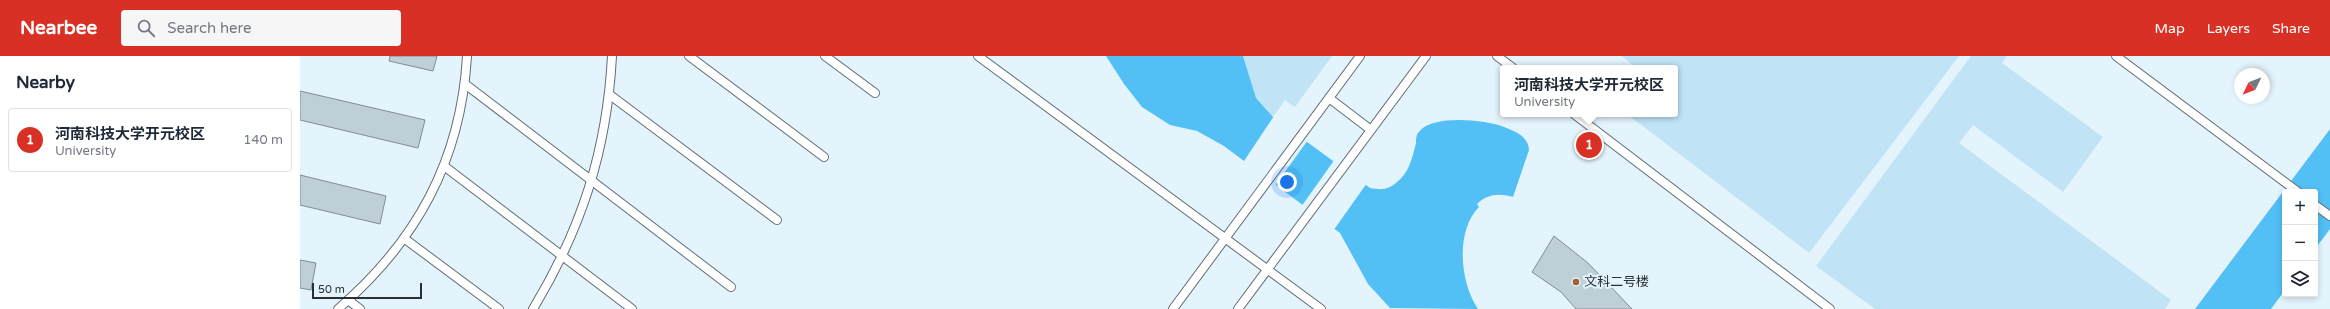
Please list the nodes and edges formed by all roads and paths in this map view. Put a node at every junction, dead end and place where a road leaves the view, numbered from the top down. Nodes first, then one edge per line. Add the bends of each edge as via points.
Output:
1 (467, 56) edge
2 (612, 56) edge
3 (689, 56) edge
4 (825, 56) edge
5 (978, 56) edge
6 (1360, 56) edge
7 (1426, 56) edge
8 (1497, 56) edge
9 (2116, 56) edge
10 (1509, 65) edge
11 (465, 84) junction
12 (875, 93) dead end
13 (610, 95) junction
14 (1329, 98) junction
15 (1578, 117) edge
16 (1371, 130) junction
17 (824, 157) dead end
18 (444, 166) junction
19 (592, 181) junction
20 (2294, 189) edge
21 (2318, 207) edge
22 (2330, 216) edge
23 (777, 220) dead end
24 (1225, 238) junction
25 (405, 239) junction
26 (563, 256) junction
27 (1267, 270) junction
28 (731, 287) dead end
29 (348, 300) junction
30 (338, 309) edge
31 (360, 309) edge
32 (499, 309) edge
33 (533, 309) edge
34 (632, 309) edge
35 (1172, 309) edge
36 (1238, 309) edge
37 (1321, 309) edge
38 (1830, 309) edge

1 - 11 lane
2 - 13 lane
3 - 17 lane
4 - 12 lane
5 - 24 lane
6 - 14 lane
7 - 16 lane
8 - 10 lane
9 - 20 lane
11 - 18 lane via 455,132
11 - 19 lane
13 - 19 lane
13 - 23 lane
14 - 16 lane
14 - 24 lane
15 - 38 lane
16 - 27 lane
18 - 25 lane via 425,208
18 - 26 lane
19 - 26 lane via 584,208
19 - 28 lane
21 - 22 lane
24 - 27 lane
24 - 35 lane
25 - 29 lane via 377,274
25 - 32 lane
26 - 33 lane
26 - 34 lane
27 - 36 lane
27 - 37 lane
29 - 30 lane
29 - 31 lane

